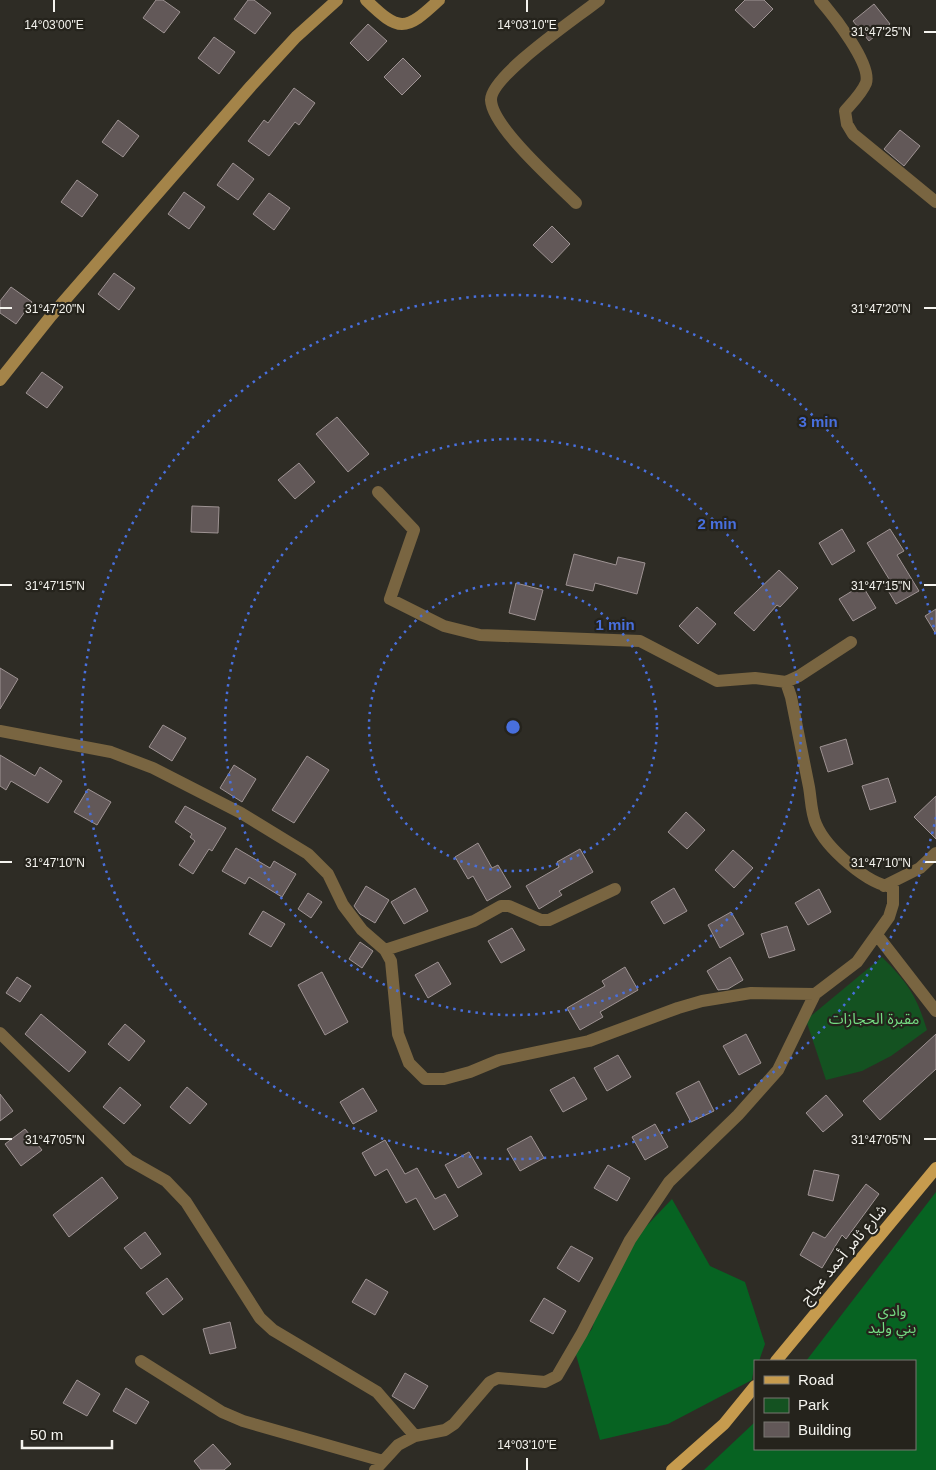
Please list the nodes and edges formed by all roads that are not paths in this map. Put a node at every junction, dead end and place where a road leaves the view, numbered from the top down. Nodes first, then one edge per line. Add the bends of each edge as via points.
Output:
1 (337, 0) edge
2 (366, 0) edge
3 (439, 0) edge
4 (599, 0) edge
5 (820, 0) edge
6 (576, 202) dead end
7 (936, 202) edge
8 (0, 380) edge
9 (378, 492) dead end
10 (851, 642) dead end
11 (786, 682) junction
12 (0, 731) edge
13 (936, 853) edge
14 (884, 886) junction
15 (615, 889) dead end
16 (877, 935) junction
17 (385, 950) junction
18 (815, 994) junction
19 (936, 1011) edge
20 (0, 1033) edge
21 (936, 1168) edge
22 (777, 1360) edge
23 (141, 1361) dead end
24 (754, 1387) edge
25 (415, 1436) junction
26 (379, 1465) edge
27 (672, 1470) edge

1 - 8 street via 296,37 251,86 51,316
2 - 3 street via 387,20 398,25 412,22
4 - 6 street via 498,81 491,100 494,112 511,137
5 - 7 street via 866,68 866,82 845,111 847,124 853,134
9 - 11 street via 414,530 390,598 444,626 480,635 640,641 716,682 755,678
10 - 11 street
11 - 14 street via 792,697 816,824 831,846 848,862
12 - 17 street via 111,752 153,768 241,813 308,854 328,874 343,905 362,930
13 - 14 street via 920,868
14 - 16 street via 894,887 893,904
15 - 17 street via 549,920 501,906 474,921
16 - 18 street via 857,962
16 - 19 street
17 - 18 street via 391,961 398,1034 410,1064 426,1079 444,1079 498,1060 590,1041 702,1001 751,993
18 - 25 street via 778,1070 738,1115 674,1176 630,1240 557,1376 545,1382 498,1378 490,1382 454,1424 445,1430
20 - 25 street via 129,1160 166,1181 186,1202 260,1318 272,1330 377,1392
21 - 22 main road, شارع ثامر أحمد عجاج
23 - 26 street via 222,1412
24 - 27 main road via 724,1424
25 - 26 street via 398,1445

